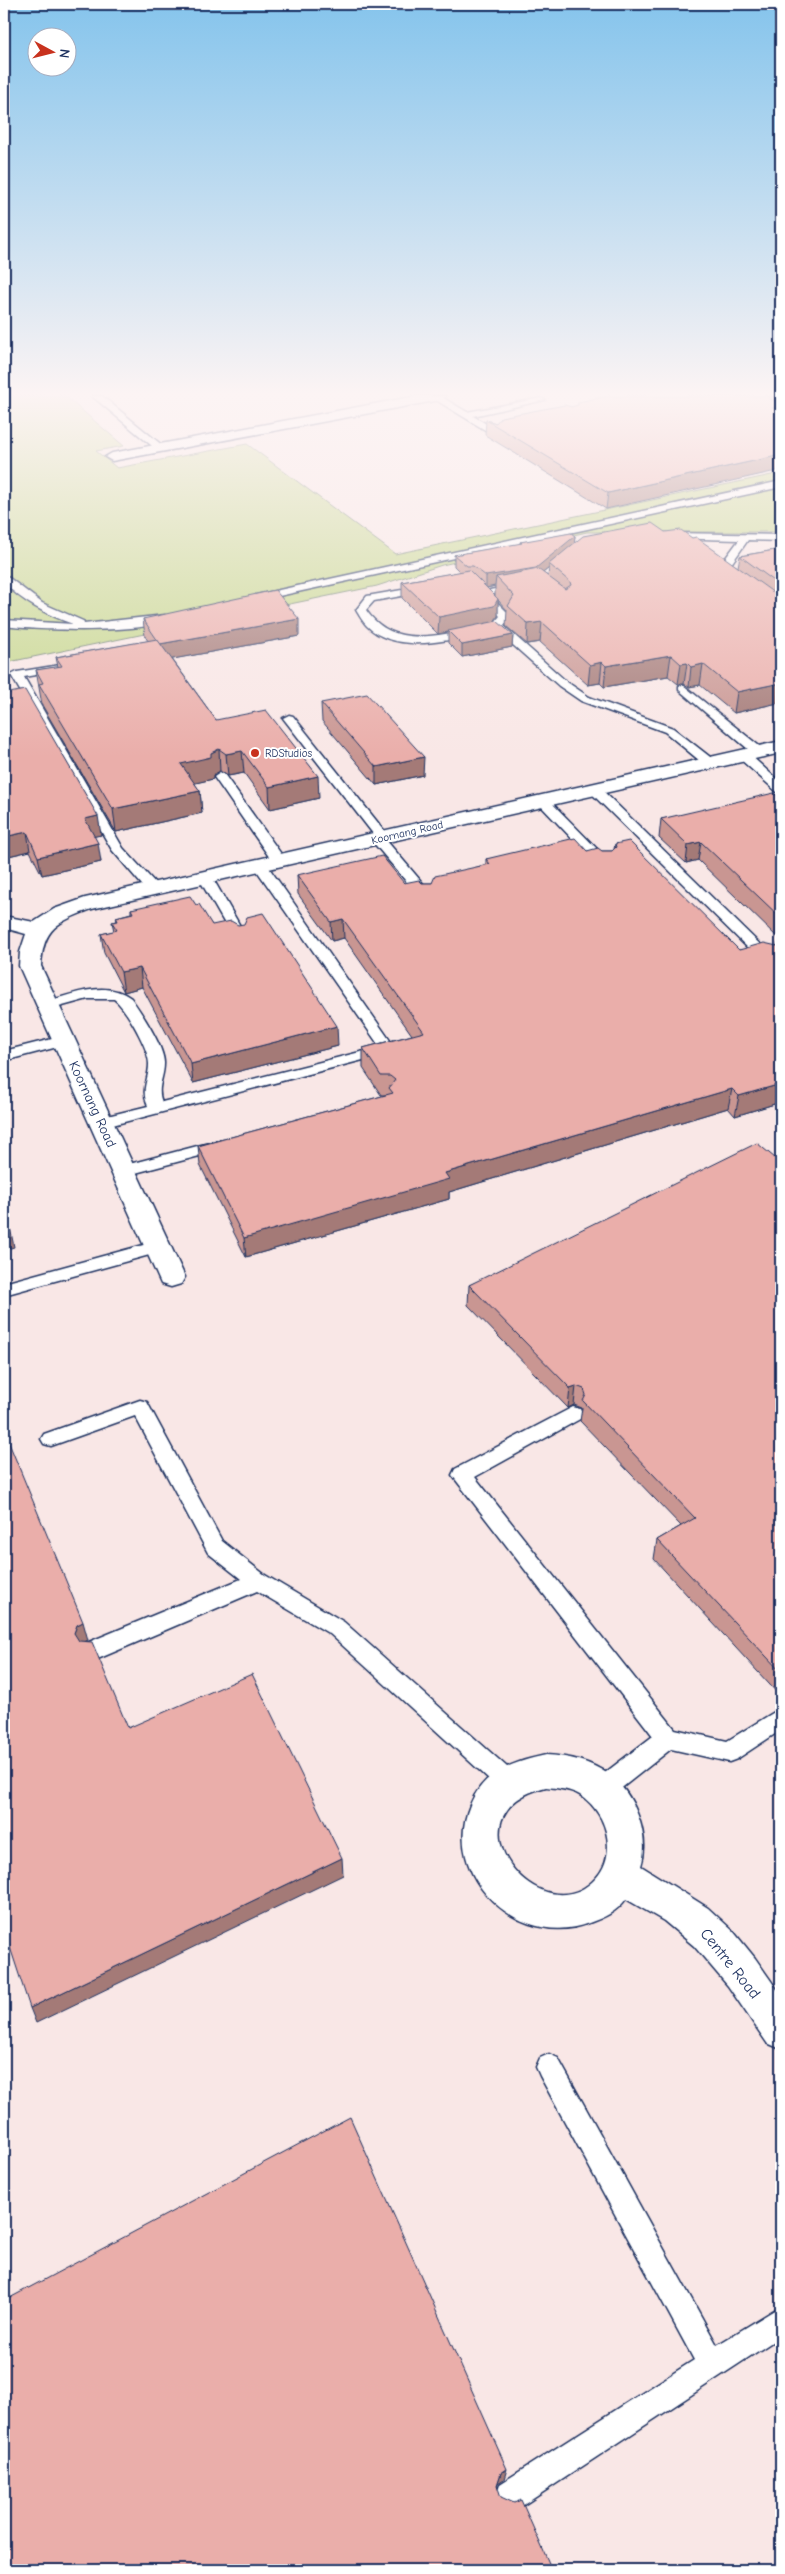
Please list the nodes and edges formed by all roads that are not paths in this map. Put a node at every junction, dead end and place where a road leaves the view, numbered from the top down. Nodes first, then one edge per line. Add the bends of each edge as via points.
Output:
1 (633, 516) edge
2 (660, 536) edge
3 (746, 537) junction
4 (781, 538) edge
5 (6, 582) edge
6 (736, 583) edge
7 (530, 585) edge
8 (434, 588) edge
9 (242, 601) edge
10 (172, 616) edge
11 (4, 623) edge
12 (92, 627) junction
13 (490, 629) junction
14 (74, 665) edge
15 (683, 688) edge
16 (289, 718) dead end
17 (781, 747) edge
18 (751, 754) junction
19 (710, 763) junction
20 (220, 777) dead end
21 (781, 789) edge
22 (594, 790) junction
23 (543, 801) junction
24 (379, 838) junction
25 (269, 863) junction
26 (604, 865) edge
27 (205, 877) junction
28 (153, 889) junction
29 (427, 897) edge
30 (4, 922) edge
31 (39, 930) junction
32 (240, 938) edge
33 (768, 960) edge
34 (48, 1006) junction
35 (64, 1041) junction
36 (4, 1056) edge
37 (157, 1109) junction
38 (102, 1123) junction
39 (236, 1141) edge
40 (124, 1171) junction
41 (158, 1248) junction
42 (171, 1277) dead end
43 (4, 1289) edge
44 (573, 1414) dead end
45 (52, 1439) dead end
46 (258, 1581) junction
47 (92, 1651) edge
48 (781, 1718) edge
49 (668, 1738) junction
50 (509, 1783) junction
51 (601, 1790) junction
52 (620, 1875) junction
53 (781, 2029) edge
54 (549, 2067) dead end
55 (781, 2320) edge
56 (712, 2365) junction
57 (512, 2495) dead end

1 - 9 lane
2 - 3 lane
3 - 4 lane
3 - 6 lane via 724,568 724,573
5 - 12 lane via 45,610
7 - 13 lane via 480,590 506,616
8 - 13 lane via 372,598 361,610 382,634 412,640
10 - 12 lane
11 - 12 lane
13 - 19 lane via 585,700 669,730
14 - 28 lane via 18,675 118,850
15 - 18 lane
16 - 24 lane
17 - 18 street, Koornang Road
18 - 19 street, Koornang Road
18 - 21 lane
19 - 22 street, Koornang Road
20 - 25 lane
22 - 23 street, Koornang Road
22 - 33 lane
23 - 24 street, Koornang Road
23 - 26 lane
24 - 25 street, Koornang Road
24 - 29 lane
25 - 27 street, Koornang Road
25 - 37 lane via 389,1049
27 - 28 street, Koornang Road
27 - 32 lane
28 - 31 street, Koornang Road via 85,904 61,913
30 - 31 street
31 - 34 street, Koornang Road via 30,951 30,966
34 - 35 street, Koornang Road
34 - 37 lane via 104,992 117,995 126,1002 156,1056 150,1093
35 - 36 lane
35 - 38 street, Koornang Road
37 - 38 lane
38 - 40 street, Koornang Road
39 - 40 lane
40 - 41 street, Koornang Road
41 - 42 street, Koornang Road
41 - 43 lane
44 - 49 lane via 462,1475
45 - 46 lane via 140,1407 215,1547
46 - 47 lane
46 - 50 lane via 337,1628
48 - 49 lane via 729,1752
49 - 51 lane
50 - 51 street via 538,1772 563,1772 586,1780
50 - 52 street via 493,1797 485,1816 481,1840 496,1882 513,1898 538,1909 563,1912 588,1907 608,1894
51 - 52 street via 617,1809 625,1827 628,1851
52 - 53 street, Centre Road via 667,1901 716,1940
54 - 56 lane
55 - 56 lane
56 - 57 lane

